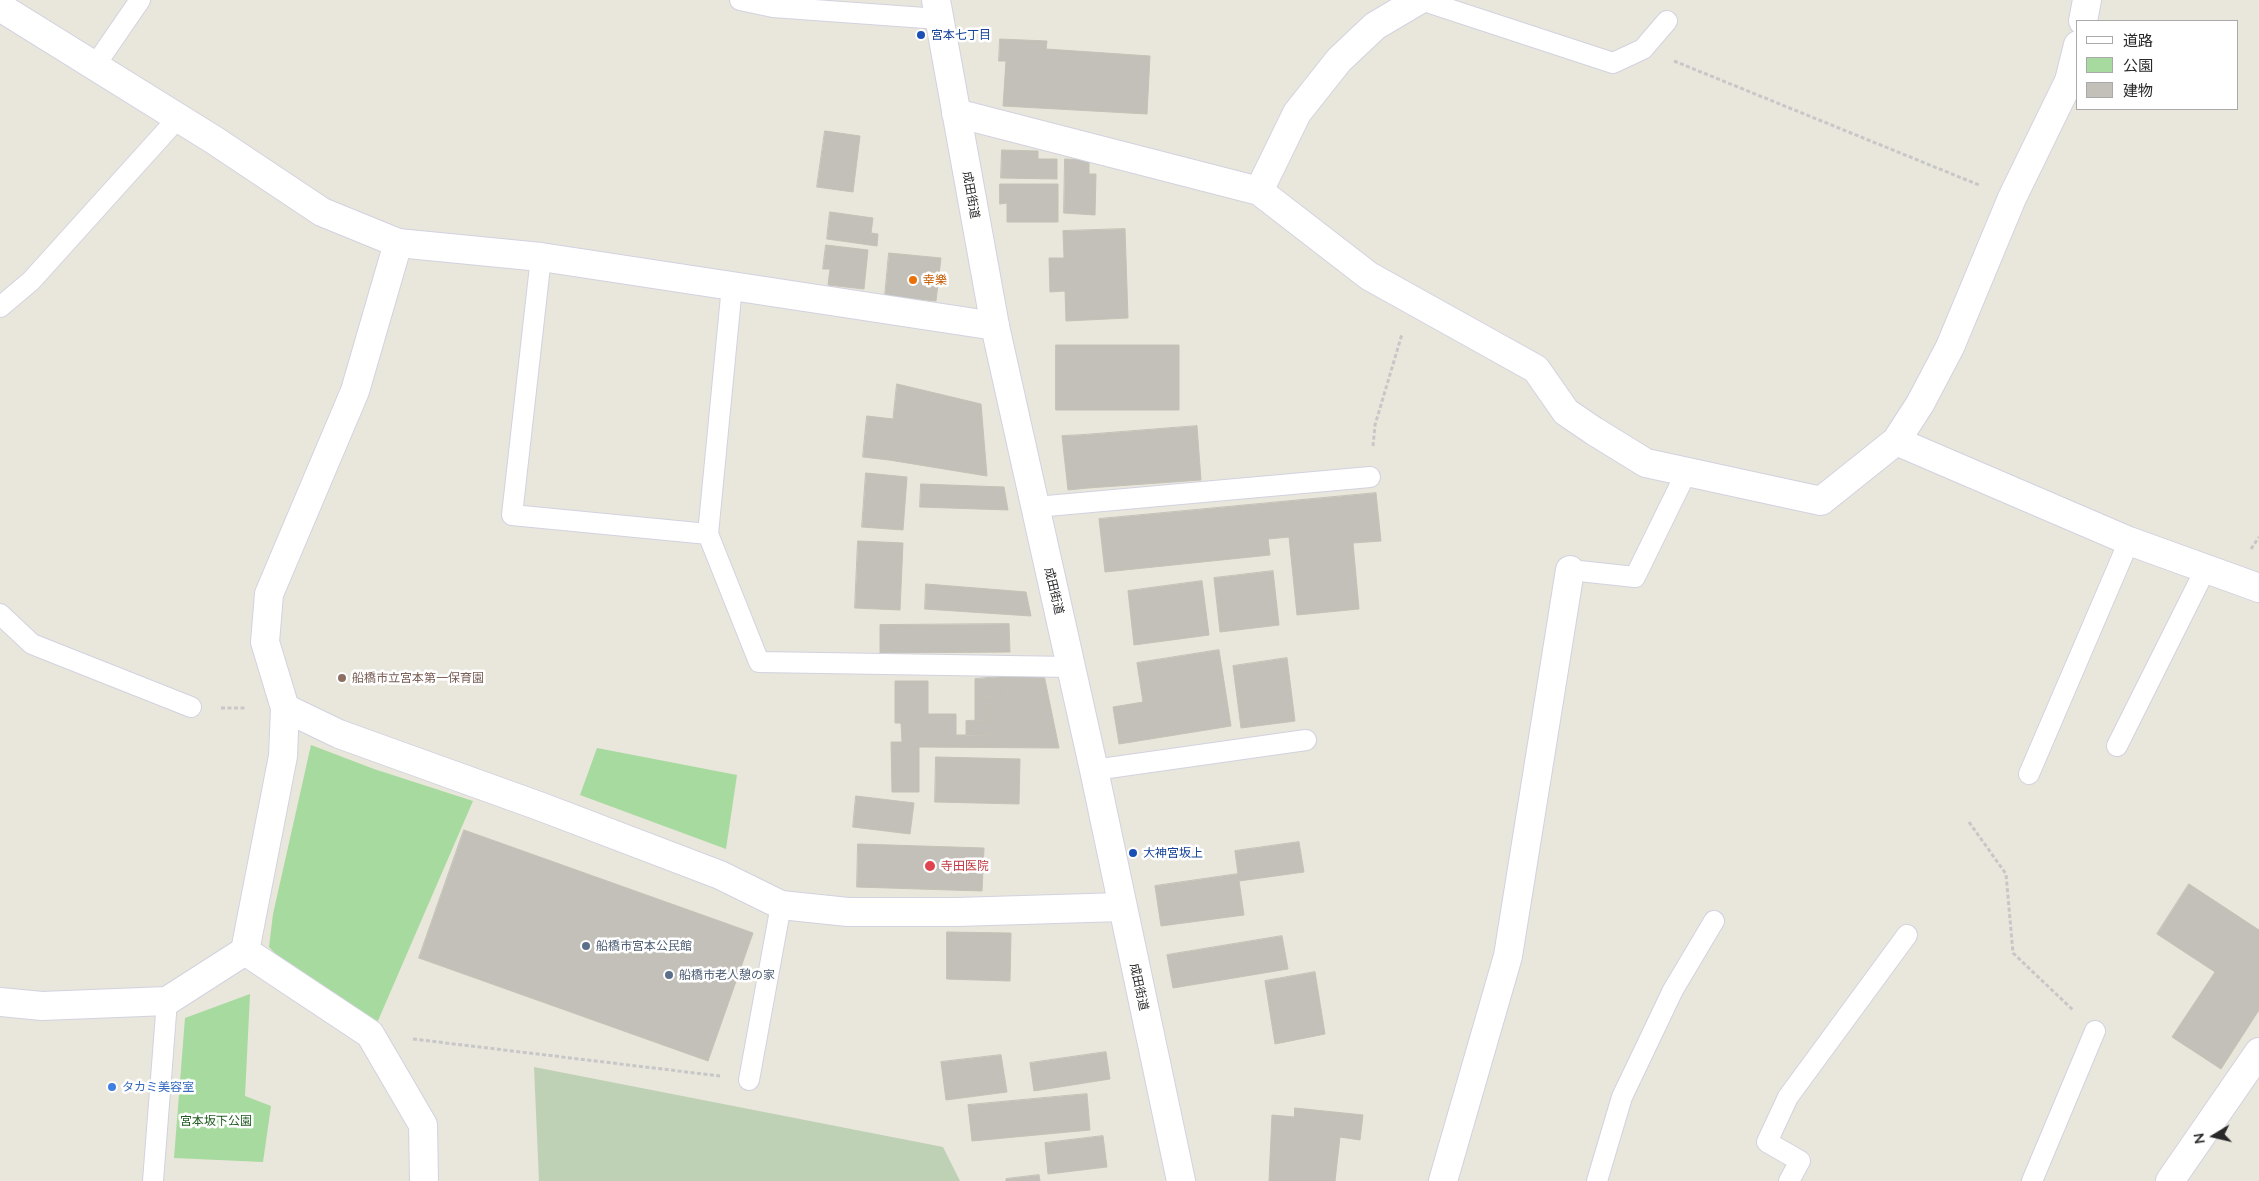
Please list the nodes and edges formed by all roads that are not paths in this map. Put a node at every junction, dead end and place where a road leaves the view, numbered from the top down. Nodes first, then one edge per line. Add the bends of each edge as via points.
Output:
1 (140, 0) edge
2 (740, 0) edge
3 (1420, 0) edge
4 (2088, 0) edge
5 (938, 10) edge
6 (3, 15) edge
7 (2084, 20) edge
8 (1667, 21) dead end
9 (2076, 53) edge
10 (94, 67) junction
11 (956, 113) junction
12 (178, 118) junction
13 (1259, 191) junction
14 (398, 243) junction
15 (541, 257) junction
16 (732, 286) junction
17 (0, 307) edge
18 (995, 326) junction
19 (1896, 441) junction
20 (1686, 473) junction
21 (1370, 477) road end
22 (1036, 507) junction
23 (708, 534) junction
24 (2129, 541) junction
25 (2206, 568) junction
26 (1570, 570) joint
27 (2259, 588) edge
28 (0, 614) edge
29 (1071, 667) junction
30 (191, 707) road end
31 (285, 708) junction
32 (1306, 740) dead end
33 (2117, 746) dead end
34 (1094, 770) junction
35 (2029, 774) dead end
36 (780, 904) junction
37 (1122, 907) junction
38 (1714, 921) dead end
39 (1907, 935) dead end
40 (245, 951) junction
41 (167, 1001) junction
42 (0, 1002) edge
43 (2095, 1031) road end
44 (2259, 1052) edge
45 (749, 1080) road end
46 (153, 1181) edge
47 (424, 1181) edge
48 (1181, 1181) edge
49 (1443, 1181) edge
50 (1597, 1181) edge
51 (1789, 1181) edge
52 (2032, 1181) edge
53 (2170, 1181) edge

1 - 10 lane
2 - 5 lane via 773,7
3 - 8 lane via 1613,63 1643,49
3 - 13 street via 1375,26 1339,60 1297,113
4 - 7 street
5 - 11 street, 成田街道
6 - 10 street
9 - 19 street via 2069,81 2012,198 1950,347
10 - 12 street
11 - 13 street
11 - 18 street, 成田街道
12 - 14 street via 322,212
12 - 17 lane via 31,281
13 - 20 street via 1369,276 1536,368 1566,412 1594,432 1646,462
14 - 15 street
14 - 31 street via 356,392 269,594 265,642
15 - 16 street
15 - 23 lane via 512,515
16 - 18 street
16 - 23 lane
18 - 22 street, 成田街道
19 - 20 street via 1821,501
19 - 24 street
20 - 26 lane via 1635,577
21 - 22 lane
22 - 29 street, 成田街道
23 - 29 lane via 758,662
24 - 25 street
24 - 35 lane
25 - 27 street
25 - 33 lane
26 - 49 street via 1508,956
28 - 30 lane via 32,644
29 - 34 street, 成田街道
31 - 36 street via 339,734 720,875
31 - 40 street via 283,756
32 - 34 lane
34 - 37 street, 成田街道
36 - 37 street via 858,912
36 - 45 lane
37 - 48 street, 成田街道
38 - 50 lane via 1673,990 1622,1097
39 - 51 lane via 1788,1097 1768,1142 1800,1160
40 - 41 street
40 - 47 street via 370,1034 423,1125
41 - 42 street via 42,1006
41 - 46 lane
43 - 52 lane
44 - 53 street

